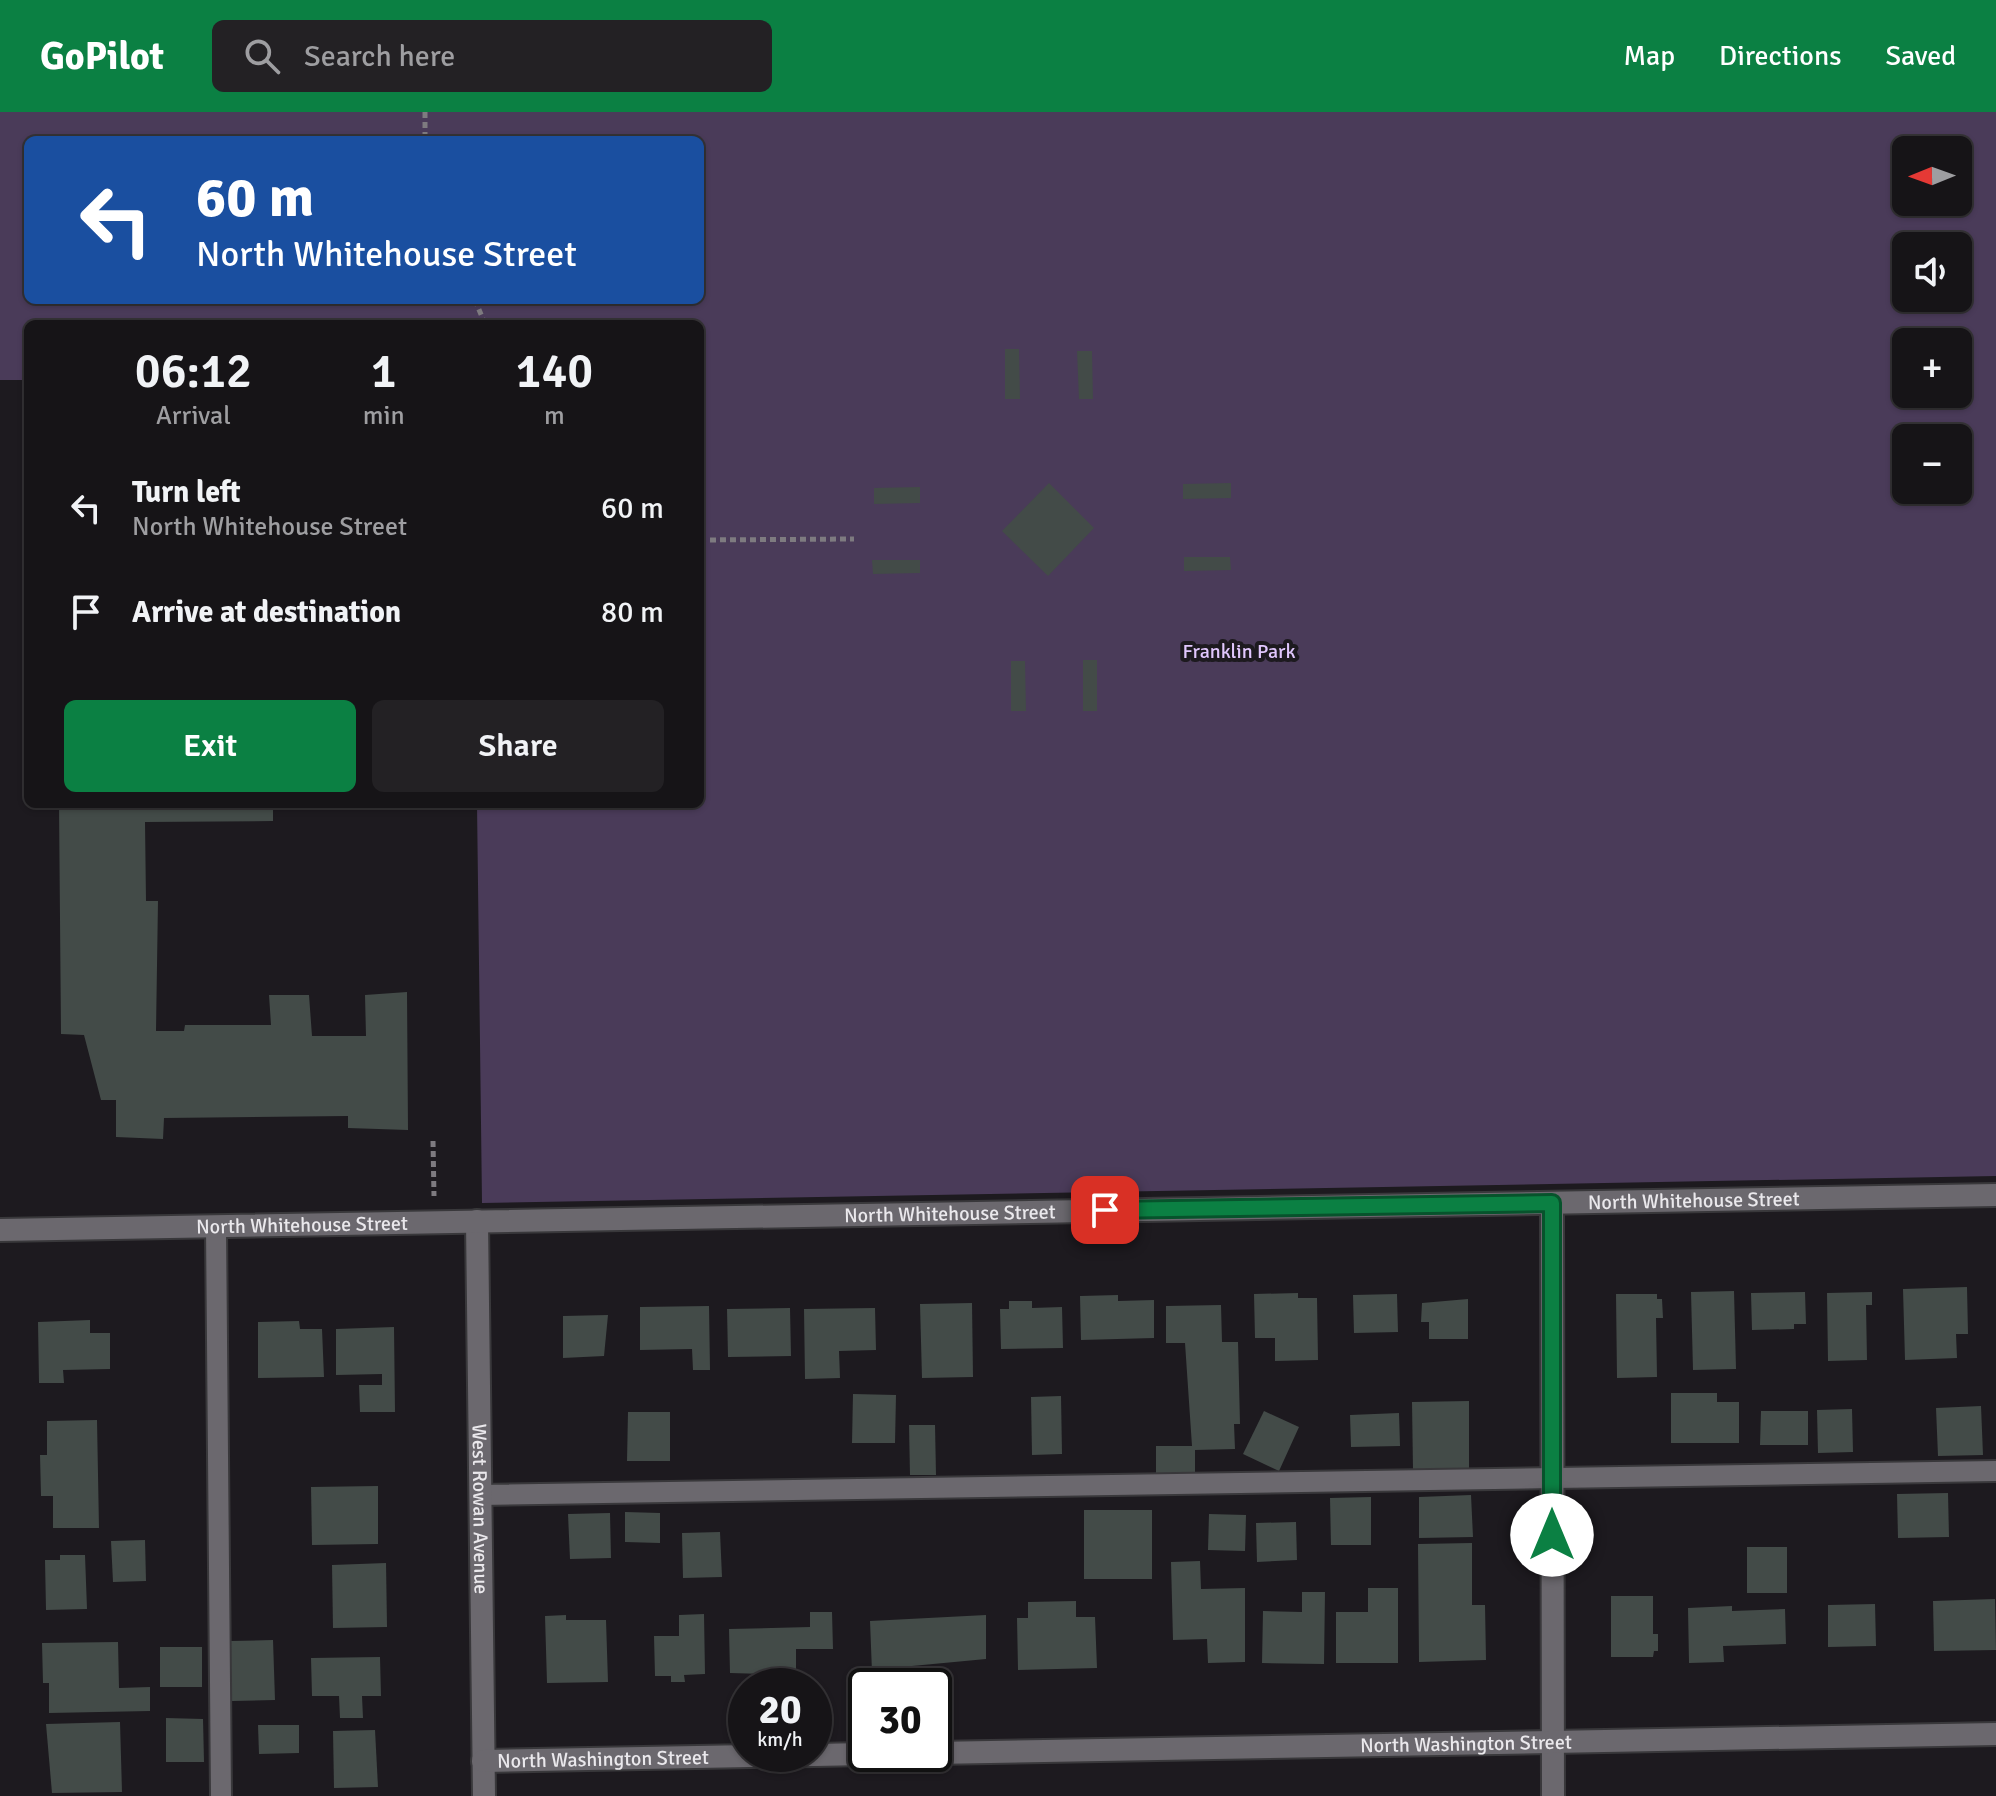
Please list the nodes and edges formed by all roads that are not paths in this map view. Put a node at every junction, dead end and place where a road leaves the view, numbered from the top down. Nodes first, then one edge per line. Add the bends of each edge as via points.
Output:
1 (1996, 1195) edge
2 (1552, 1203) junction
3 (477, 1221) junction
4 (216, 1226) junction
5 (0, 1230) edge
6 (1996, 1471) edge
7 (1552, 1476) junction
8 (480, 1495) junction
9 (1996, 1734) edge
10 (1553, 1742) junction
11 (952, 1753) edge
12 (848, 1754) edge
13 (483, 1761) junction
14 (221, 1796) edge
15 (484, 1796) edge
16 (1553, 1796) edge

1 - 2 street, North Whitehouse Street
2 - 3 street, North Whitehouse Street
2 - 7 street
3 - 4 street, North Whitehouse Street
3 - 8 street, West Rowan Avenue
4 - 5 street, North Whitehouse Street
4 - 14 lane
6 - 7 lane
7 - 8 lane
7 - 10 street
8 - 13 street, West Rowan Avenue
9 - 10 street, North Washington Street
10 - 11 street, North Washington Street
10 - 16 street
12 - 13 street, North Washington Street
13 - 15 street, West Rowan Avenue

